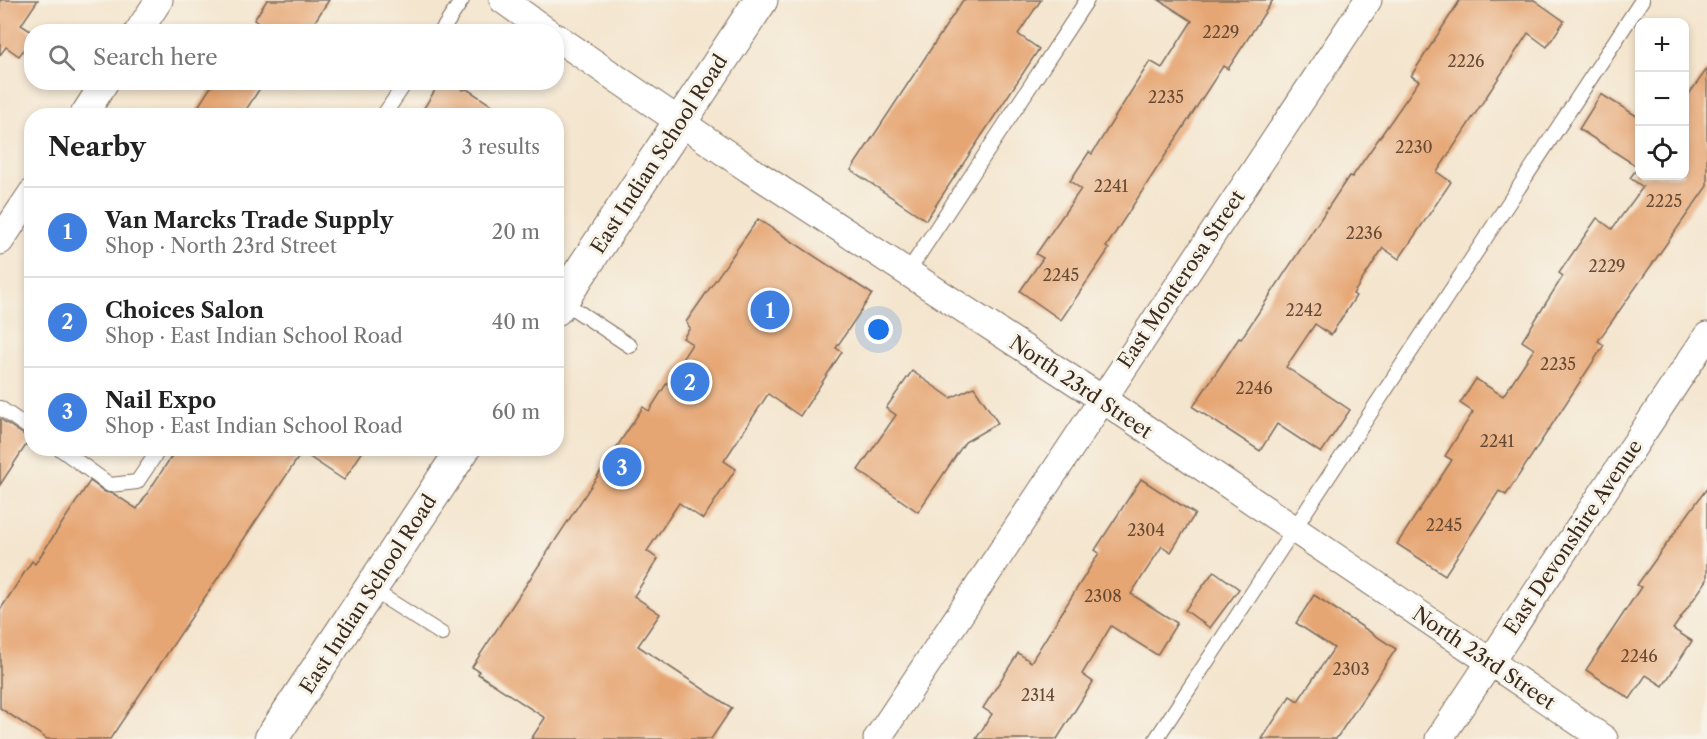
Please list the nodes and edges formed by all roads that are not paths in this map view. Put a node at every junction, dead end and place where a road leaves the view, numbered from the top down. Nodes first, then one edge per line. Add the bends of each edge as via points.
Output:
1 (159, 0) edge
2 (462, 0) edge
3 (503, 0) edge
4 (761, 0) edge
5 (1087, 0) edge
6 (1368, 0) edge
7 (1642, 0) edge
8 (143, 24) edge
9 (446, 24) edge
10 (537, 24) edge
11 (564, 42) edge
12 (100, 90) edge
13 (401, 90) edge
14 (88, 108) edge
15 (389, 108) edge
16 (680, 122) junction
17 (24, 205) edge
18 (0, 241) edge
19 (906, 273) junction
20 (564, 297) edge
21 (564, 308) edge
22 (1707, 336) edge
23 (630, 346) dead end
24 (1102, 399) junction
25 (0, 408) edge
26 (24, 424) edge
27 (70, 456) edge
28 (155, 456) edge
29 (459, 456) edge
30 (1295, 530) junction
31 (371, 589) junction
32 (442, 634) dead end
33 (1490, 662) junction
34 (272, 739) edge
35 (877, 739) edge
36 (1156, 739) edge
37 (1439, 739) edge
38 (1604, 739) edge

1 - 8 street
2 - 9 lane
3 - 10 street
4 - 16 main road, East Indian School Road
5 - 19 lane
6 - 24 street, East Monterosa Street
7 - 30 lane
11 - 16 street, North 23rd Street
12 - 14 street
13 - 15 lane
16 - 19 street, North 23rd Street
16 - 20 main road, East Indian School Road
17 - 18 street
19 - 24 street, North 23rd Street
21 - 23 lane
22 - 33 street, East Devonshire Avenue
24 - 30 street, North 23rd Street
24 - 35 street, East Monterosa Street
25 - 26 lane
27 - 28 lane via 110,485 137,483
29 - 31 main road, East Indian School Road
30 - 33 street, North 23rd Street
30 - 36 lane
31 - 32 lane
31 - 34 main road, East Indian School Road
33 - 37 street, East Devonshire Avenue
33 - 38 street, North 23rd Street

